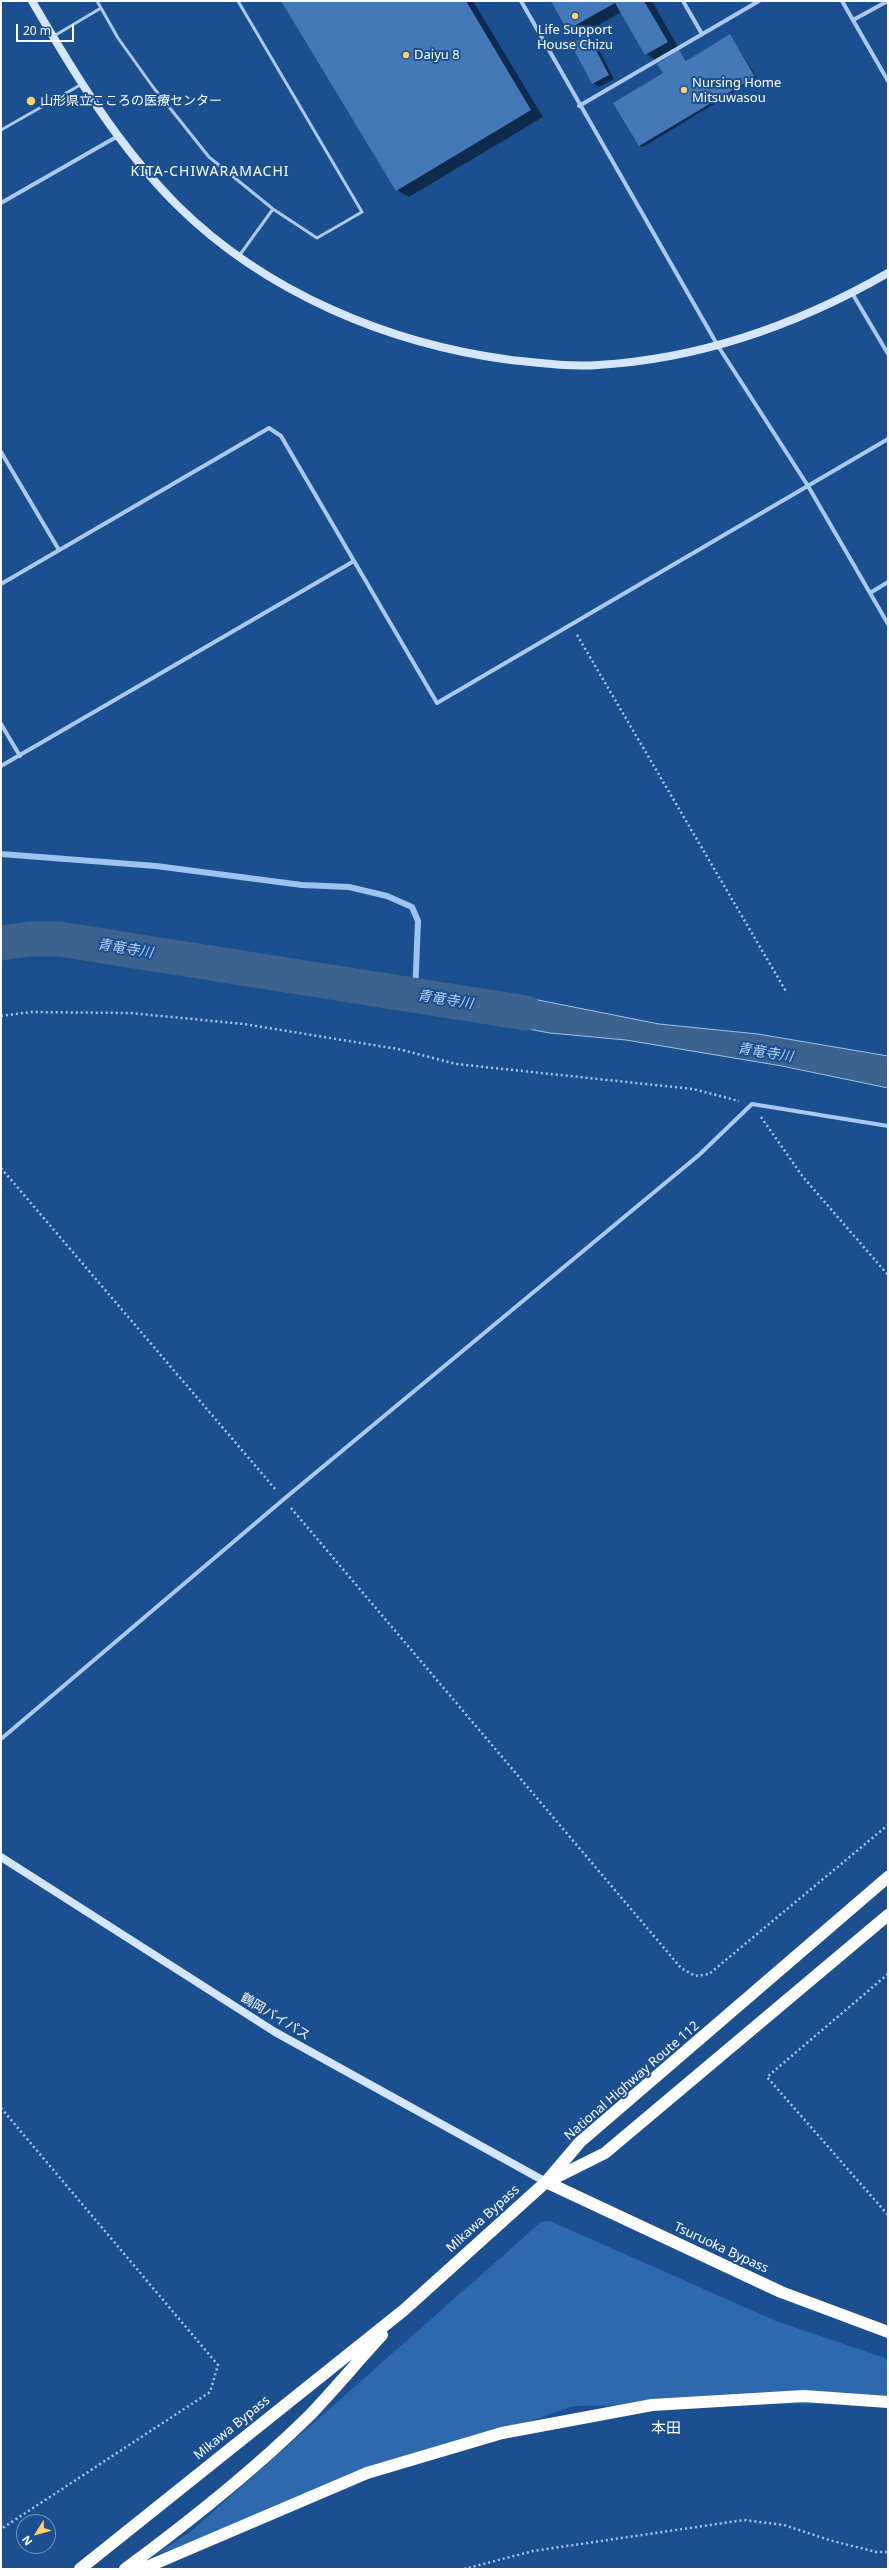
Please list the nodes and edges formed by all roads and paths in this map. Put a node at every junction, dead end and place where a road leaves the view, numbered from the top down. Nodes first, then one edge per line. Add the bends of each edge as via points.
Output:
1 (32, 1) edge
2 (97, 1) edge
3 (238, 1) edge
4 (521, 1) edge
5 (684, 1) edge
6 (759, 1) edge
7 (842, 1) edge
8 (888, 1) edge
9 (101, 8) junction
10 (853, 20) junction
11 (702, 34) junction
12 (52, 37) junction
13 (888, 81) edge
14 (82, 84) junction
15 (579, 106) junction
16 (1, 130) edge
17 (118, 136) junction
18 (1, 203) edge
19 (273, 209) junction
20 (239, 256) junction
21 (888, 273) edge
22 (852, 293) junction
23 (718, 346) junction
24 (888, 354) edge
25 (888, 439) edge
26 (1, 452) edge
27 (808, 486) junction
28 (59, 550) junction
29 (354, 561) junction
30 (888, 582) edge
31 (1, 584) edge
32 (870, 593) junction
33 (888, 624) edge
34 (571, 625) junction
35 (1, 724) edge
36 (20, 756) junction
37 (1, 766) edge
38 (787, 993) dead end
39 (1, 1016) edge
40 (752, 1104) junction
41 (888, 1126) edge
42 (1, 1168) edge
43 (888, 1275) edge
44 (284, 1499) junction
45 (1, 1739) edge
46 (888, 1826) edge
47 (1, 1857) edge
48 (888, 1877) edge
49 (888, 1915) edge
50 (888, 1974) edge
51 (1, 2108) edge
52 (546, 2182) junction
53 (888, 2215) edge
54 (404, 2310) junction
55 (888, 2332) edge
56 (888, 2402) edge
57 (1, 2529) edge
58 (888, 2552) edge
59 (80, 2569) edge
60 (125, 2569) edge
61 (142, 2569) edge
62 (464, 2569) edge

1 - 12 street
2 - 9 lane
3 - 19 lane via 362,212 317,238
4 - 15 street
5 - 11 street
6 - 11 street
7 - 10 street
8 - 10 street
9 - 12 lane
9 - 19 lane via 118,38 183,127 209,157
10 - 13 street
11 - 15 street
12 - 14 street
14 - 16 lane
14 - 17 street
15 - 23 street
17 - 18 street
17 - 20 street via 178,205
19 - 20 lane
20 - 23 street via 323,306 431,346 544,364 596,365 648,360
21 - 22 street
22 - 23 street via 782,324
22 - 24 street
23 - 27 street
25 - 27 street
26 - 28 street
27 - 32 street
27 - 34 street
28 - 29 street via 268,428 281,436
28 - 31 street
29 - 34 street via 437,703
29 - 36 street
30 - 32 street
32 - 33 street
34 - 38 path
35 - 36 street
36 - 37 street
39 - 40 path via 32,1012 130,1013 244,1024 398,1049 456,1064 693,1089
40 - 41 street
40 - 43 path via 803,1177
40 - 44 street via 699,1154
42 - 44 path
44 - 45 street
44 - 46 path via 680,1968 695,1976 709,1974
47 - 52 street, 鶴岡バイパス via 275,2032
48 - 52 highway, National Highway Route 112 via 580,2142
49 - 52 highway via 605,2153
50 - 53 path via 767,2077
51 - 57 path via 218,2365 210,2392
52 - 54 highway, Mikawa Bypass
52 - 55 highway, Tsuruoka Bypass via 781,2292
54 - 59 highway, Mikawa Bypass
54 - 60 highway, Mikawa Bypass via 310,2415 279,2444 168,2538
56 - 61 highway via 804,2396 652,2405 502,2433 367,2474
58 - 62 path via 876,2552 829,2540 784,2525 744,2520 533,2551

